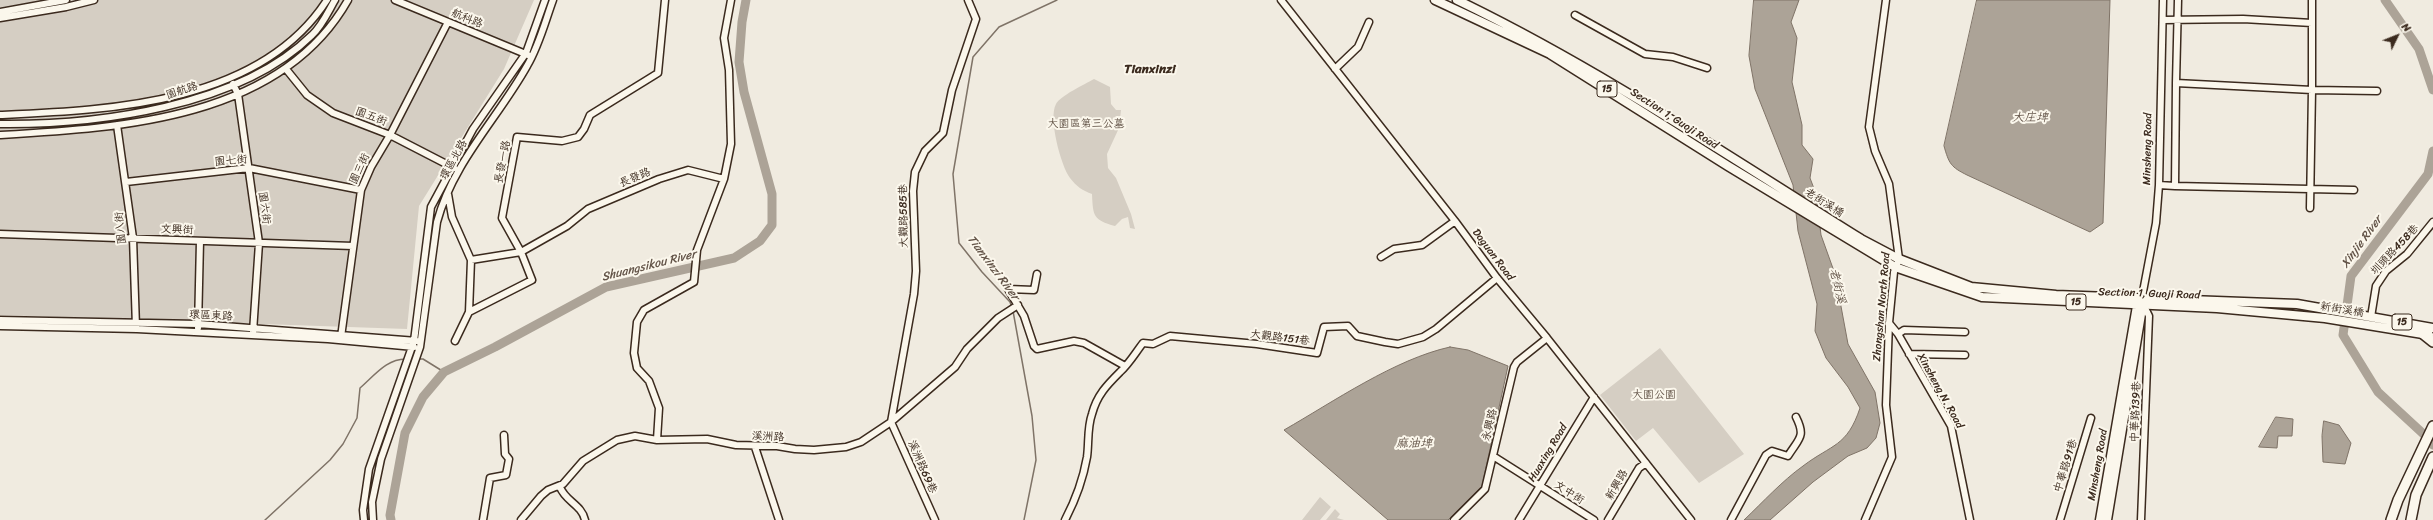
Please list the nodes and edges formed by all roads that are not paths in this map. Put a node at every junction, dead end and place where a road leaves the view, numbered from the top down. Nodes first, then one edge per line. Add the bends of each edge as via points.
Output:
1 (66, 0) edge
2 (94, 0) edge
3 (327, 0) edge
4 (335, 0) edge
5 (348, 0) edge
6 (395, 0) edge
7 (545, 0) edge
8 (553, 0) edge
9 (665, 0) edge
10 (731, 0) edge
11 (968, 0) edge
12 (1281, 0) edge
13 (1435, 0) edge
14 (1457, 0) edge
15 (1886, 0) edge
16 (2163, 0) edge
17 (2178, 0) edge
18 (2312, 0) edge
19 (0, 12) edge
20 (1575, 15) dead end
21 (0, 18) edge
22 (2163, 20) junction
23 (448, 22) junction
24 (1369, 22) dead end
25 (2177, 22) junction
26 (2312, 22) junction
27 (526, 53) junction
28 (532, 56) junction
29 (1707, 68) dead end
30 (286, 69) junction
31 (1335, 69) junction
32 (2176, 83) junction
33 (233, 84) junction
34 (2312, 90) junction
35 (2377, 91) dead end
36 (238, 94) junction
37 (0, 114) edge
38 (1, 124) edge
39 (117, 125) junction
40 (1, 135) edge
41 (390, 135) junction
42 (452, 167) junction
43 (249, 168) junction
44 (459, 170) junction
45 (724, 179) junction
46 (126, 182) junction
47 (2159, 185) junction
48 (2175, 186) junction
49 (1774, 189) junction
50 (2309, 189) junction
51 (361, 190) junction
52 (2354, 190) dead end
53 (448, 194) junction
54 (2310, 208) dead end
55 (1455, 221) junction
56 (2433, 222) edge
57 (0, 234) edge
58 (133, 238) junction
59 (200, 241) junction
60 (1858, 242) joint
61 (259, 243) junction
62 (353, 246) junction
63 (521, 252) junction
64 (1381, 257) dead end
65 (471, 260) junction
66 (1897, 263) junction
67 (1037, 274) dead end
68 (1497, 278) junction
69 (2142, 297) junction
70 (1018, 305) junction
71 (2141, 306) junction
72 (2312, 307) joint
73 (469, 312) junction
74 (2308, 316) joint
75 (2371, 317) junction
76 (0, 320) edge
77 (1889, 323) junction
78 (198, 324) junction
79 (0, 326) edge
80 (136, 326) junction
81 (253, 328) junction
82 (2433, 328) edge
83 (1966, 332) dead end
84 (198, 333) junction
85 (1898, 334) junction
86 (2423, 334) junction
87 (254, 336) junction
88 (2433, 336) edge
89 (341, 338) junction
90 (1547, 338) junction
91 (455, 341) dead end
92 (2433, 342) edge
93 (416, 344) junction
94 (1909, 354) junction
95 (1965, 355) dead end
96 (1125, 366) junction
97 (1594, 397) junction
98 (1796, 417) dead end
99 (2091, 418) dead end
100 (891, 422) junction
101 (2433, 426) edge
102 (504, 436) dead end
103 (657, 440) junction
104 (755, 447) junction
105 (1493, 456) junction
106 (2433, 457) edge
107 (1646, 463) junction
108 (1540, 486) junction
109 (560, 487) junction
110 (364, 520) edge
111 (372, 520) edge
112 (483, 520) edge
113 (521, 520) edge
114 (585, 520) edge
115 (779, 520) edge
116 (935, 520) edge
117 (1065, 520) edge
118 (1454, 520) edge
119 (1519, 520) edge
120 (1594, 520) edge
121 (1608, 520) edge
122 (1691, 520) edge
123 (1731, 520) edge
124 (1865, 520) edge
125 (1970, 520) edge
126 (2060, 520) edge
127 (2100, 520) edge
128 (2107, 520) edge
129 (2141, 520) edge
130 (2391, 520) edge
131 (2411, 520) edge

1 - 19 street
2 - 21 street
3 - 37 street via 303,31 281,50 256,65 209,86 116,108
4 - 33 street, 園航路 via 313,34 299,47 270,67
5 - 30 street via 320,40
6 - 23 street, 航科路
7 - 27 street, 環區北路
8 - 28 street, 環區北路
9 - 63 street, 長發一路 via 658,73 590,115 578,137 562,141 517,137 502,218
10 - 45 street via 724,38 729,70 731,144
11 - 100 street, 大觀路585巷 via 976,19 952,90 943,133 919,160 913,183 914,294
12 - 31 street, Daguan Road
13 - 49 main road, Section 1, Guoji Road / 15 via 1550,54
14 - 49 main road, Section 1, Guoji Road / 15 via 1516,28 1602,76
15 - 66 street, Zhongshan North Road via 1868,127 1889,184
16 - 22 street, Minsheng Road
17 - 25 street
18 - 26 street
20 - 29 street via 1645,54 1673,57
22 - 25 street
22 - 47 street, Minsheng Road
23 - 27 street, 航科路
23 - 41 street, 園三街
24 - 31 street via 1358,47
25 - 26 street via 2243,19
25 - 32 street
26 - 34 street
27 - 28 street, 航科路
27 - 42 street, 環區北路 via 489,104
28 - 44 street, 環區北路
30 - 36 street
30 - 41 street, 園五街 via 307,95 333,113
31 - 55 street, Daguan Road
32 - 34 street
32 - 48 street
33 - 36 street, 園六街
33 - 38 street, 園航路 via 174,105 129,114 90,120
34 - 35 street
34 - 50 street
36 - 39 street via 165,117
36 - 43 street, 園六街
37 - 38 street
38 - 40 street
39 - 40 street via 84,130
39 - 46 street, 園八街
41 - 42 street, 園五街
41 - 51 street, 園三街
42 - 44 street, 園五街
42 - 93 street, 環區北路 via 431,207
43 - 46 street, 園七街
43 - 51 street, 園七街
43 - 61 street, 園六街
44 - 53 street, 環區北路
45 - 63 street, 長發路 via 688,170 659,179 588,209 567,226
45 - 103 street via 697,250 694,282 644,310 637,322 634,353 637,368 649,381 658,408
46 - 58 street, 園八街
47 - 48 street
47 - 69 street, Minsheng Road via 2156,223
48 - 50 street
49 - 60 main road, 老街溪橋 / 15
50 - 52 street
50 - 54 street
51 - 62 street, 園三街
53 - 65 street via 452,217
53 - 93 street, 環區北路 via 437,222
55 - 64 street via 1422,245 1394,249
55 - 68 street, Daguan Road
56 - 75 street, 圳頭路458巷 via 2407,254 2386,271 2376,286
57 - 58 street, 文興街
58 - 59 street, 文興街
58 - 80 street, 園八街
59 - 61 street, 文興街
59 - 78 street
60 - 66 main road, Section 1, Guoji Road / 15
61 - 62 street, 文興街
61 - 81 street, 園六街
62 - 89 street, 園三街
63 - 65 street, 長發路
63 - 73 street, 長發一路 via 532,280
65 - 73 street
66 - 69 main road, Section 1, Guoji Road / 15 via 1971,286 2056,294
66 - 71 main road, Section 1, Guoji Road / 15 via 1982,297
66 - 77 street, Zhongshan North Road
67 - 70 street via 1034,290 1008,289
68 - 90 street, Daguan Road
68 - 96 street, 大觀路151巷 via 1436,329 1423,337 1398,344 1357,336 1348,326 1324,327 1316,353 1258,344 1170,336 1153,344 1143,343
69 - 71 main road, Minsheng Road
69 - 72 main road, Section 1, Guoji Road / 15
70 - 96 street via 1037,349 1074,341 1084,343
70 - 100 street, 溪洲路 via 998,318 967,349 955,367
71 - 74 main road, Section 1, Guoji Road / 15 via 2217,308
71 - 127 main road, Minsheng Road
71 - 128 main road, Minsheng Road
71 - 129 street, 中華路139巷 via 2149,316
72 - 75 main road, 新街溪橋 / 15
73 - 91 street
74 - 86 main road, 新街溪橋 / 15
75 - 82 main road, 15
76 - 80 street, 環區東路
77 - 85 street, Xinsheng N. Road
77 - 124 street, Zhongshan North Road via 1886,405 1892,457
78 - 80 street, 環區東路
78 - 81 street, 環區東路
78 - 84 street
79 - 80 street, 環區東路
80 - 84 street, 環區東路
81 - 87 street, 園六街
81 - 89 street, 環區東路
83 - 85 street via 1904,330
84 - 87 street, 環區東路
85 - 94 street, Xinsheng N. Road
86 - 88 main road, 15
86 - 92 highway
87 - 89 street, 環區東路
89 - 93 street, 環區東路
90 - 97 street, Daguan Road
90 - 105 street, 永興路 via 1514,367
93 - 110 street via 408,359 369,470
93 - 111 street via 416,359 381,459 372,502
94 - 95 street
94 - 125 street, Xinsheng N. Road via 1950,426
96 - 117 street via 1108,383 1092,415 1086,445 1087,456 1078,495
97 - 107 street, Daguan Road
97 - 108 street, Huaxing Road
98 - 123 street via 1802,434 1788,456 1772,451 1766,455
99 - 126 street, 中華路91巷
100 - 104 street, 溪洲路 via 860,442 846,447 822,450
100 - 116 street, 溪洲路69巷
101 - 130 highway
102 - 112 street via 505,454 509,459 508,472 506,475 490,478
103 - 104 street, 溪洲路 via 707,439
103 - 109 street, 溪洲路 via 635,436 617,440 583,461
104 - 115 street
105 - 108 street, 文中街
105 - 118 street, 永興路 via 1485,489
106 - 131 highway via 2416,495
107 - 121 street, 新興路 via 1639,468
107 - 122 street, Daguan Road
108 - 119 street, Huaxing Road
108 - 120 street, 文中街
109 - 113 street, 溪洲路 via 548,490
109 - 114 street via 563,494 583,511

